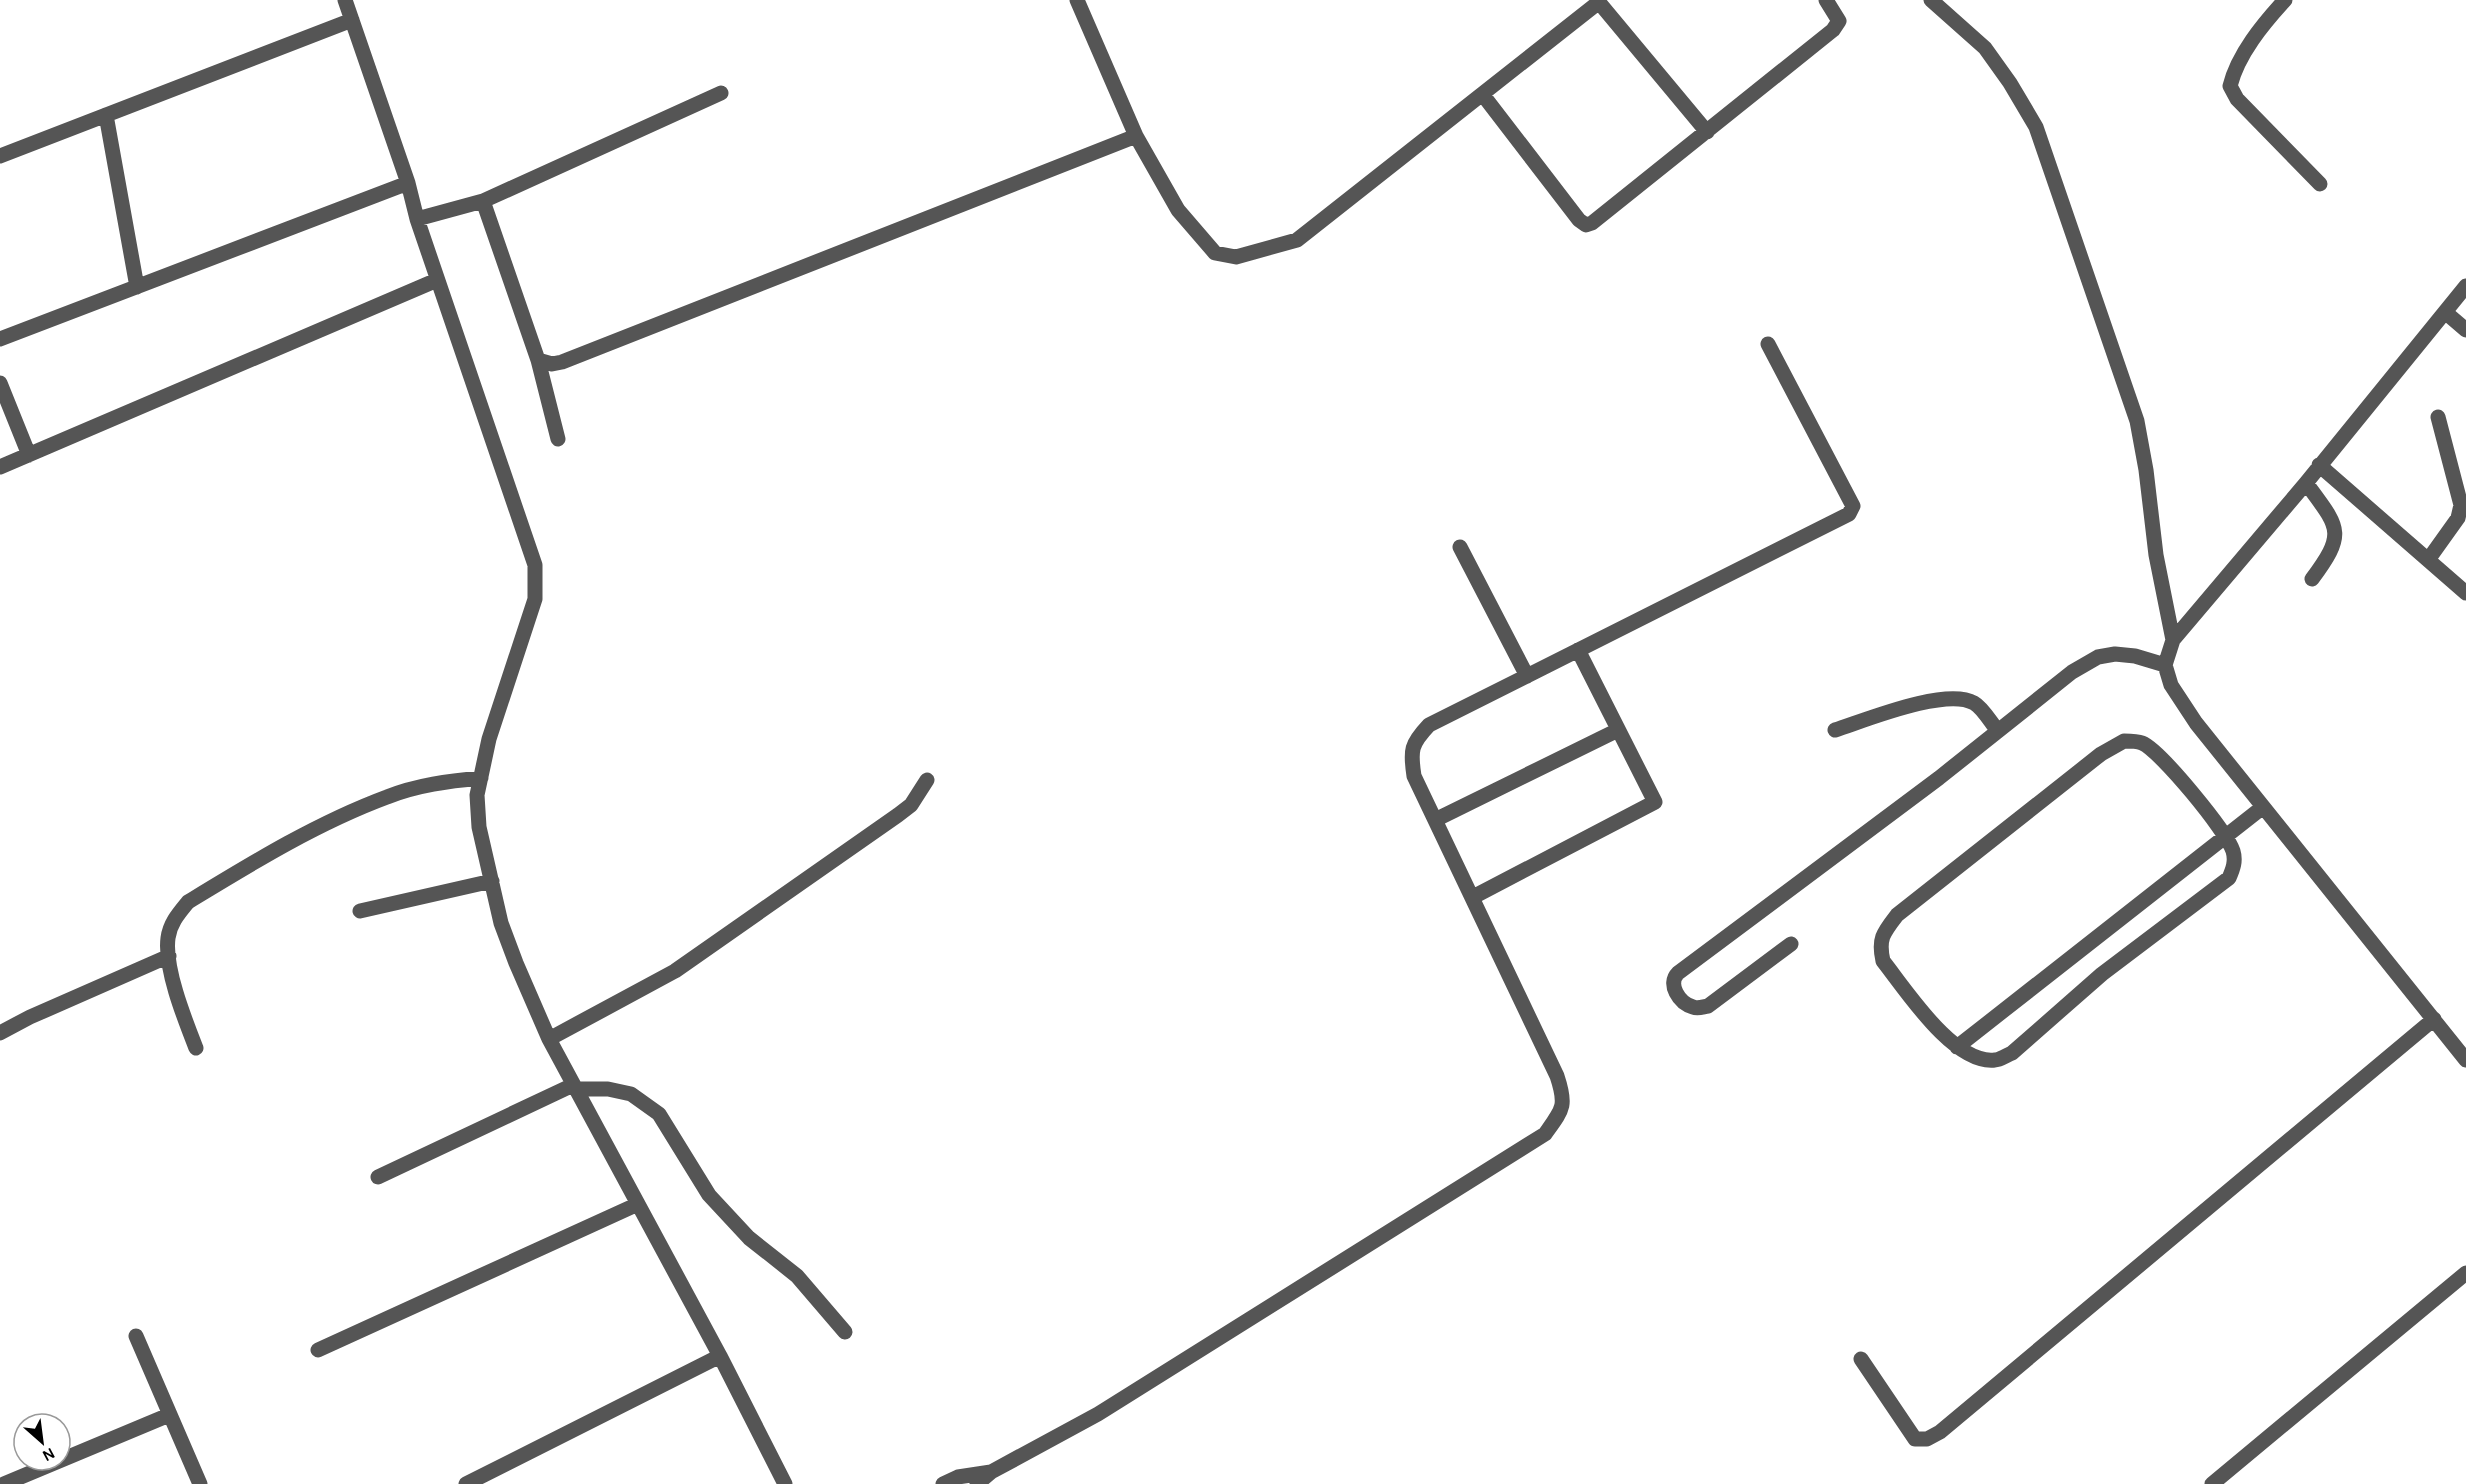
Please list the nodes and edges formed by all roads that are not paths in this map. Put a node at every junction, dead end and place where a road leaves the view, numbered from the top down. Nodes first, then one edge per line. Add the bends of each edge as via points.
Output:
1 (345, 0) edge
2 (1077, 0) edge
3 (1826, 0) edge
4 (1931, 0) edge
5 (2285, 0) edge
6 (1598, 1) edge
7 (352, 20) junction
8 (721, 93) dead end
9 (1483, 95) junction
10 (106, 115) junction
11 (1707, 132) junction
12 (1136, 136) junction
13 (0, 156) edge
14 (408, 183) junction
15 (2320, 184) dead end
16 (483, 201) junction
17 (417, 219) junction
18 (437, 280) junction
19 (2466, 286) edge
20 (137, 287) junction
21 (2445, 312) junction
22 (2466, 330) edge
23 (0, 339) edge
24 (1768, 344) dead end
25 (538, 360) junction
26 (0, 383) edge
27 (2438, 417) dead end
28 (558, 439) dead end
29 (29, 455) junction
30 (2319, 465) junction
31 (0, 467) edge
32 (2306, 483) junction
33 (1460, 547) dead end
34 (2428, 560) junction
35 (2312, 579) dead end
36 (2466, 593) edge
37 (2174, 640) junction
38 (1578, 650) junction
39 (2166, 664) junction
40 (1527, 676) junction
41 (1618, 730) junction
42 (1835, 730) dead end
43 (1998, 731) junction
44 (481, 778) junction
45 (927, 780) dead end
46 (2263, 807) junction
47 (1435, 820) junction
48 (2225, 835) junction
49 (492, 881) junction
50 (1473, 897) junction
51 (360, 911) dead end
52 (1791, 944) dead end
53 (169, 956) junction
54 (2434, 1019) junction
55 (0, 1033) edge
56 (549, 1039) junction
57 (1957, 1047) junction
58 (196, 1048) dead end
59 (2466, 1060) edge
60 (574, 1087) junction
61 (378, 1177) dead end
62 (638, 1204) junction
63 (2466, 1273) edge
64 (845, 1332) dead end
65 (136, 1336) dead end
66 (318, 1350) dead end
67 (720, 1356) junction
68 (1861, 1359) dead end
69 (169, 1415) junction
70 (991, 1472) junction
71 (4, 1484) edge
72 (200, 1484) edge
73 (466, 1484) edge
74 (785, 1484) edge
75 (944, 1484) edge
76 (977, 1484) edge
77 (2212, 1484) edge

1 - 7 street
2 - 12 street
3 - 11 street via 1839,21 1833,30
4 - 37 street via 1985,48 2036,127 2137,421 2156,555
5 - 15 street via 2264,24 2234,72 2230,86 2237,99
6 - 9 street
6 - 11 street
7 - 10 street
7 - 14 street
8 - 16 street
9 - 11 street via 1586,225
9 - 12 street via 1297,240 1236,257 1215,253 1178,210
10 - 13 street
10 - 20 street
12 - 25 street via 562,362
14 - 17 street
14 - 20 street
16 - 17 street
16 - 25 street
17 - 18 street
18 - 29 street
18 - 44 street via 535,565 535,599 489,740
19 - 21 street
20 - 23 street
21 - 22 street
21 - 30 street
24 - 38 street via 1853,506 1849,514
25 - 28 street
26 - 29 street
27 - 34 street via 2461,505 2458,518
29 - 31 street
30 - 32 street
30 - 34 street
32 - 35 street via 2331,517 2336,531 2331,555
32 - 37 street
33 - 40 street
34 - 36 street
37 - 39 street
38 - 40 street
38 - 41 street
39 - 43 street via 2115,654 2098,657 2072,672
39 - 46 street via 2181,703
40 - 47 street via 1429,725 1416,739 1410,754 1414,776
41 - 47 street
41 - 50 street via 1655,802
42 - 43 street via 1934,699 1957,698 1975,703
43 - 52 street via 1678,973 1672,985 1688,1005 1696,1009 1708,1006
44 - 49 street via 477,795 479,827
44 - 53 street via 435,783 387,796 235,873 188,902 174,918 168,939
45 - 56 street via 911,805 898,815 675,971
46 - 48 street
46 - 54 street
47 - 50 street
48 - 57 street
48 - 57 street via 2234,853 2229,878 2102,974 2012,1053 1996,1060 1981,1059
48 - 57 street via 2156,753 2141,742 2124,741 2101,754 1906,908 1884,932 1880,947 1883,962 1941,1035
49 - 51 street
49 - 56 street via 501,923
50 - 70 street via 1531,1016 1563,1093 1563,1106 1545,1134 1098,1414
53 - 55 street
53 - 58 street via 176,994
54 - 59 street
54 - 68 street via 1940,1432 1927,1439 1915,1439
56 - 60 street
60 - 61 street
60 - 62 street
60 - 64 street via 631,1094 659,1114 710,1195 749,1238 797,1276
62 - 66 street
62 - 67 street
63 - 77 street
65 - 69 street
67 - 73 street
67 - 74 street
69 - 71 street
69 - 72 street
70 - 75 street via 958,1477
70 - 76 street

